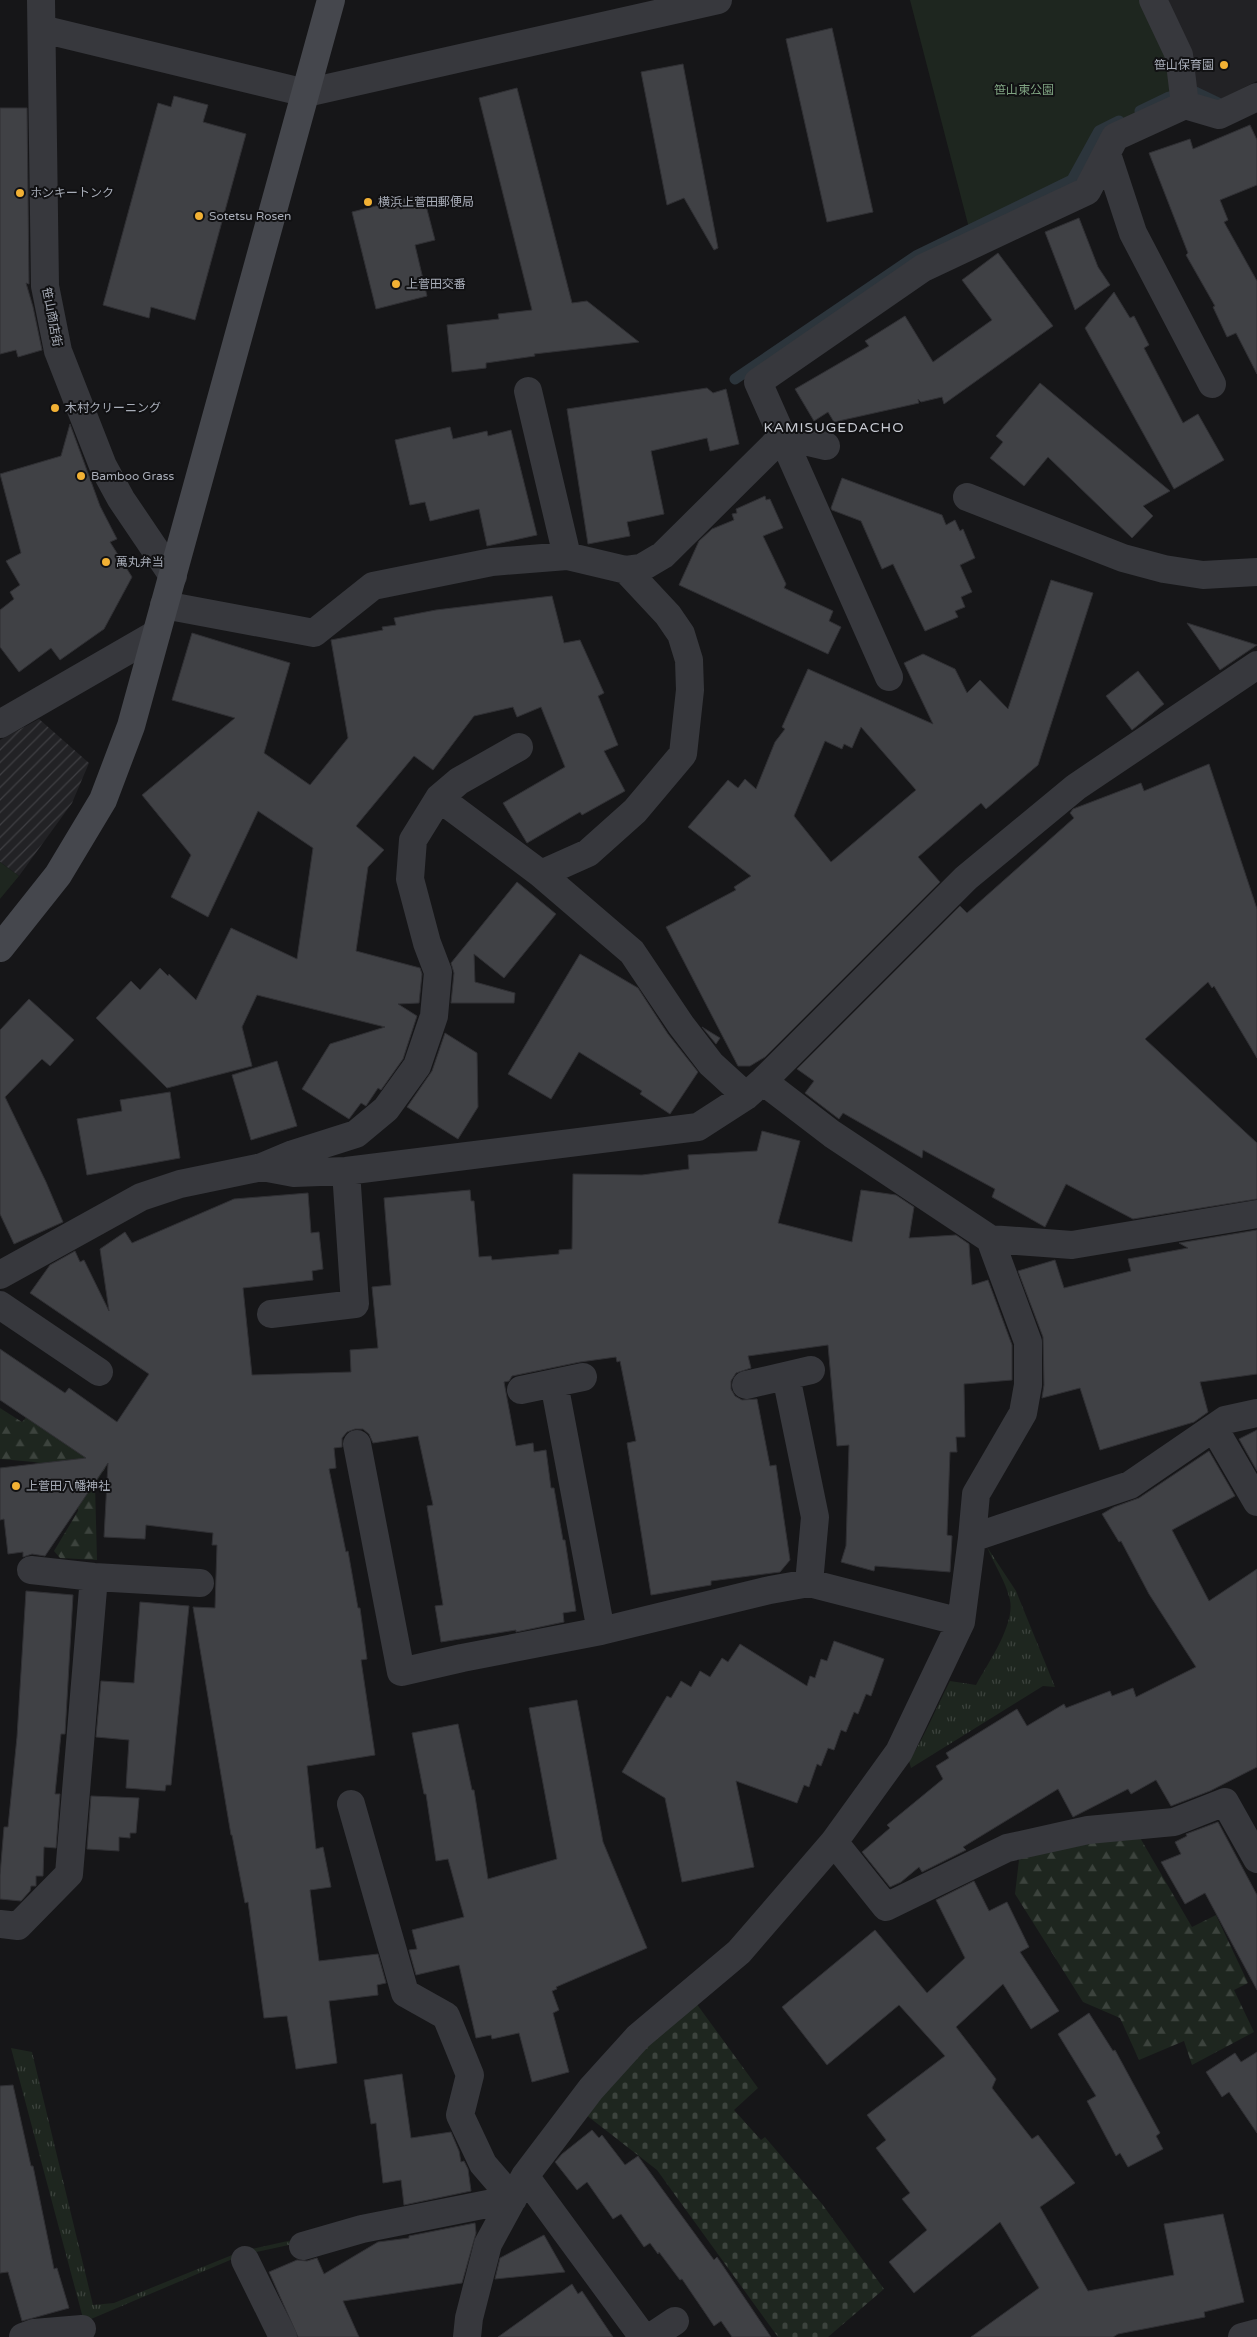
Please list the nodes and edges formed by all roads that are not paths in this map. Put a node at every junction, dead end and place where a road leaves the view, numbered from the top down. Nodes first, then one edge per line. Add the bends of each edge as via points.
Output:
1 (41, 0) edge
2 (331, 0) edge
3 (718, 0) edge
4 (1153, 0) edge
5 (42, 29) junction
6 (306, 94) junction
7 (1257, 96) edge
8 (1185, 106) junction
9 (1107, 154) junction
10 (1212, 384) dead end
11 (528, 391) dead end
12 (783, 436) junction
13 (826, 446) dead end
14 (967, 498) dead end
15 (567, 556) junction
16 (626, 570) junction
17 (1257, 572) edge
18 (172, 576) junction
19 (164, 605) junction
20 (156, 634) junction
21 (1257, 665) edge
22 (889, 677) dead end
23 (0, 724) edge
24 (518, 747) dead end
25 (439, 798) junction
26 (541, 874) junction
27 (0, 948) edge
28 (755, 1088) junction
29 (262, 1167) junction
30 (346, 1171) junction
31 (1257, 1214) edge
32 (990, 1239) junction
33 (0, 1275) edge
34 (0, 1305) edge
35 (271, 1314) dead end
36 (99, 1372) dead end
37 (584, 1377) dead end
38 (554, 1383) junction
39 (746, 1385) dead end
40 (521, 1390) dead end
41 (1257, 1413) edge
42 (1214, 1428) junction
43 (357, 1444) dead end
44 (1257, 1502) edge
45 (972, 1538) junction
46 (31, 1570) dead end
47 (94, 1577) junction
48 (200, 1583) dead end
49 (809, 1583) junction
50 (961, 1622) junction
51 (600, 1631) junction
52 (351, 1804) dead end
53 (834, 1842) junction
54 (1257, 1859) edge
55 (0, 1924) edge
56 (519, 2187) junction
57 (303, 2246) dead end
58 (245, 2260) dead end
59 (675, 2321) dead end
60 (82, 2329) dead end
61 (1257, 2333) edge
62 (23, 2337) edge
63 (283, 2337) edge
64 (467, 2337) edge
65 (643, 2337) edge
66 (651, 2337) edge
67 (1242, 2337) edge

1 - 5 street, 笹山商店街
2 - 6 street
3 - 6 street
4 - 8 street via 1178,55
5 - 6 street
5 - 18 street, 笹山商店街 via 45,286 58,351 102,466
6 - 18 street
7 - 8 street via 1219,116
8 - 9 street via 1115,137
9 - 10 street via 1133,233
9 - 12 street via 1087,191 923,268 758,382
11 - 15 street
12 - 13 street
12 - 16 street via 663,555 641,568
12 - 22 street
14 - 17 street via 1123,558 1164,569 1203,575
15 - 16 street
15 - 19 street via 492,562 373,586 314,633
16 - 26 street via 668,615 681,634 689,660 690,690 683,754 635,811 588,853
18 - 19 street
19 - 20 street
20 - 23 street
20 - 27 street via 131,726 103,800 58,875
21 - 28 street via 1076,787 966,878
24 - 25 street via 459,781
25 - 26 street
25 - 29 street via 412,840 410,879 438,972 434,1016 417,1066 386,1110 356,1134
26 - 28 street via 632,952 681,1026 711,1064
28 - 30 street via 698,1127
28 - 32 street via 832,1134
29 - 30 street via 294,1173
29 - 33 street via 180,1184 141,1197
30 - 35 street via 355,1304
31 - 32 street via 1072,1245
32 - 45 street via 1028,1342 1028,1384 1022,1413 976,1494
34 - 36 street
37 - 38 street
38 - 40 street
38 - 51 street
39 - 49 street via 798,1373 815,1517
41 - 42 street via 1225,1420
42 - 44 street
42 - 45 street via 1130,1485
43 - 51 street via 401,1672
45 - 50 street
46 - 47 street
47 - 48 street
47 - 55 street via 69,1874 18,1926
49 - 50 street
49 - 51 street
50 - 53 street via 899,1752
52 - 56 street via 405,1993 446,2016 470,2075 460,2115 483,2164
53 - 54 street via 886,1907 1007,1848 1088,1830 1174,1822 1226,1802
53 - 56 street via 739,1952 638,2037 591,2089
56 - 57 street
56 - 64 street via 488,2244
56 - 65 street
58 - 63 street
59 - 66 street
60 - 62 street
61 - 67 street

